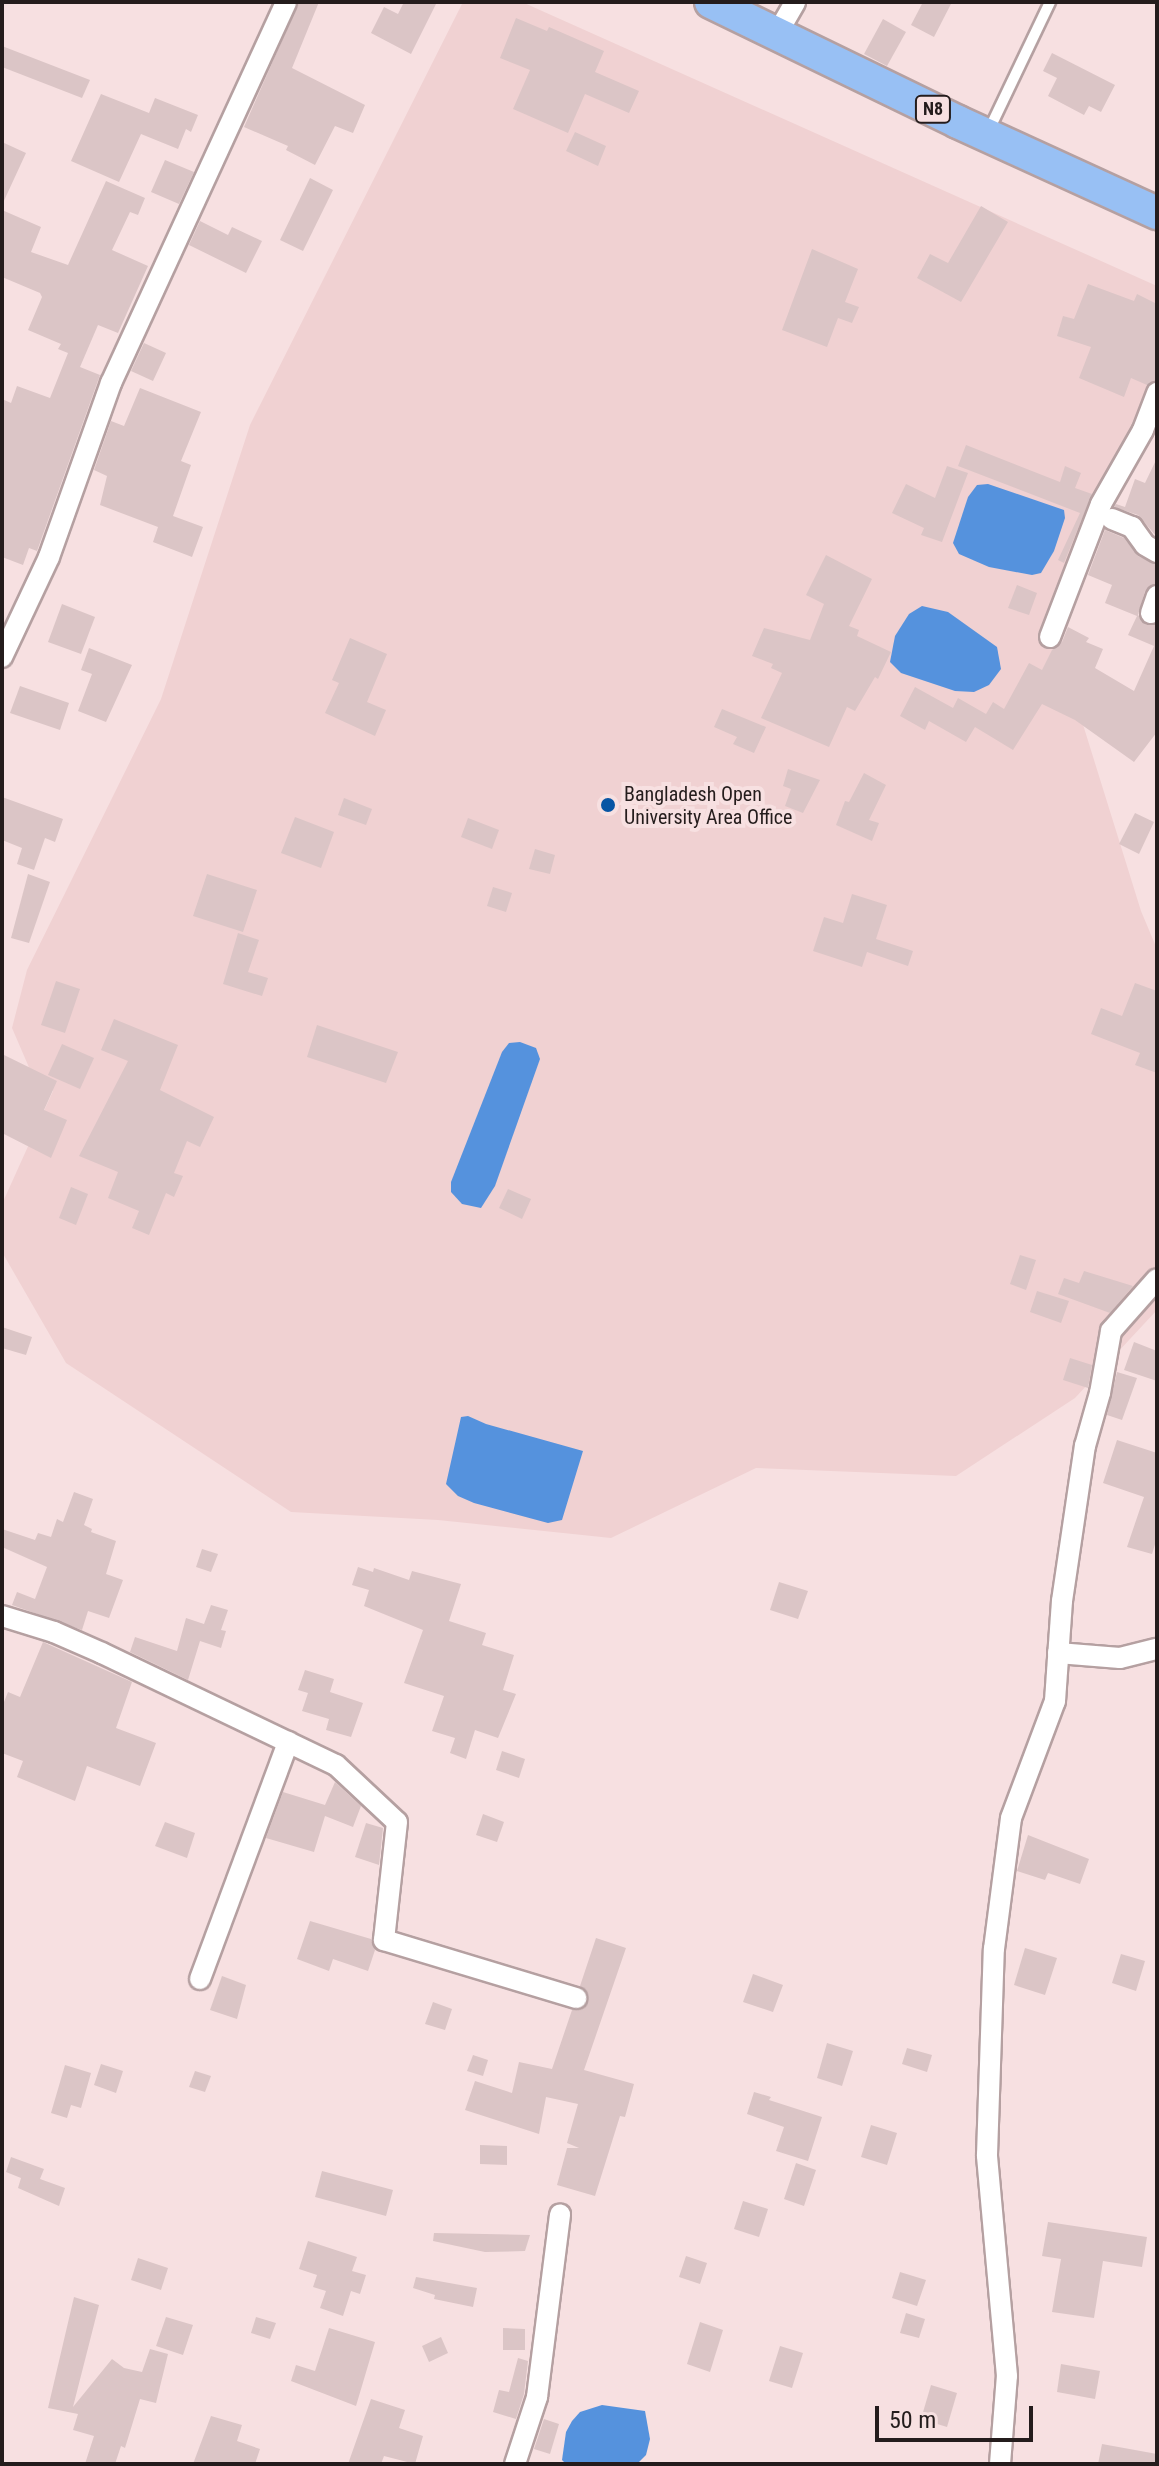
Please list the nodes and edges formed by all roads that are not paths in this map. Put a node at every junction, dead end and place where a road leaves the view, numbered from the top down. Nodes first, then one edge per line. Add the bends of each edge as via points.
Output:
1 (286, 2) edge
2 (711, 2) edge
3 (795, 2) edge
4 (1050, 2) edge
5 (778, 32) junction
6 (986, 135) junction
7 (1157, 213) edge
8 (1157, 393) edge
9 (1112, 519) dead end
10 (1157, 552) edge
11 (1050, 637) dead end
12 (2, 657) edge
13 (1157, 1279) edge
14 (2, 1616) edge
15 (1157, 1649) edge
16 (1058, 1653) junction
17 (288, 1742) junction
18 (200, 1979) dead end
19 (576, 1998) dead end
20 (560, 2214) dead end
21 (515, 2464) edge
22 (1000, 2464) edge

1 - 12 street via 111,383 49,557
2 - 5 highway, N8
3 - 5 street
4 - 6 lane
5 - 6 highway, N8
6 - 7 highway, N8
8 - 11 street via 1143,430 1101,504
9 - 10 street via 1132,527
13 - 16 street via 1111,1331 1085,1446
14 - 17 street via 90,1648
15 - 16 street via 1120,1658
16 - 22 street via 1055,1701 1011,1818 994,1949 987,2155 1007,2376
17 - 18 street
17 - 19 street via 336,1765 397,1822 384,1940
20 - 21 street via 537,2397

